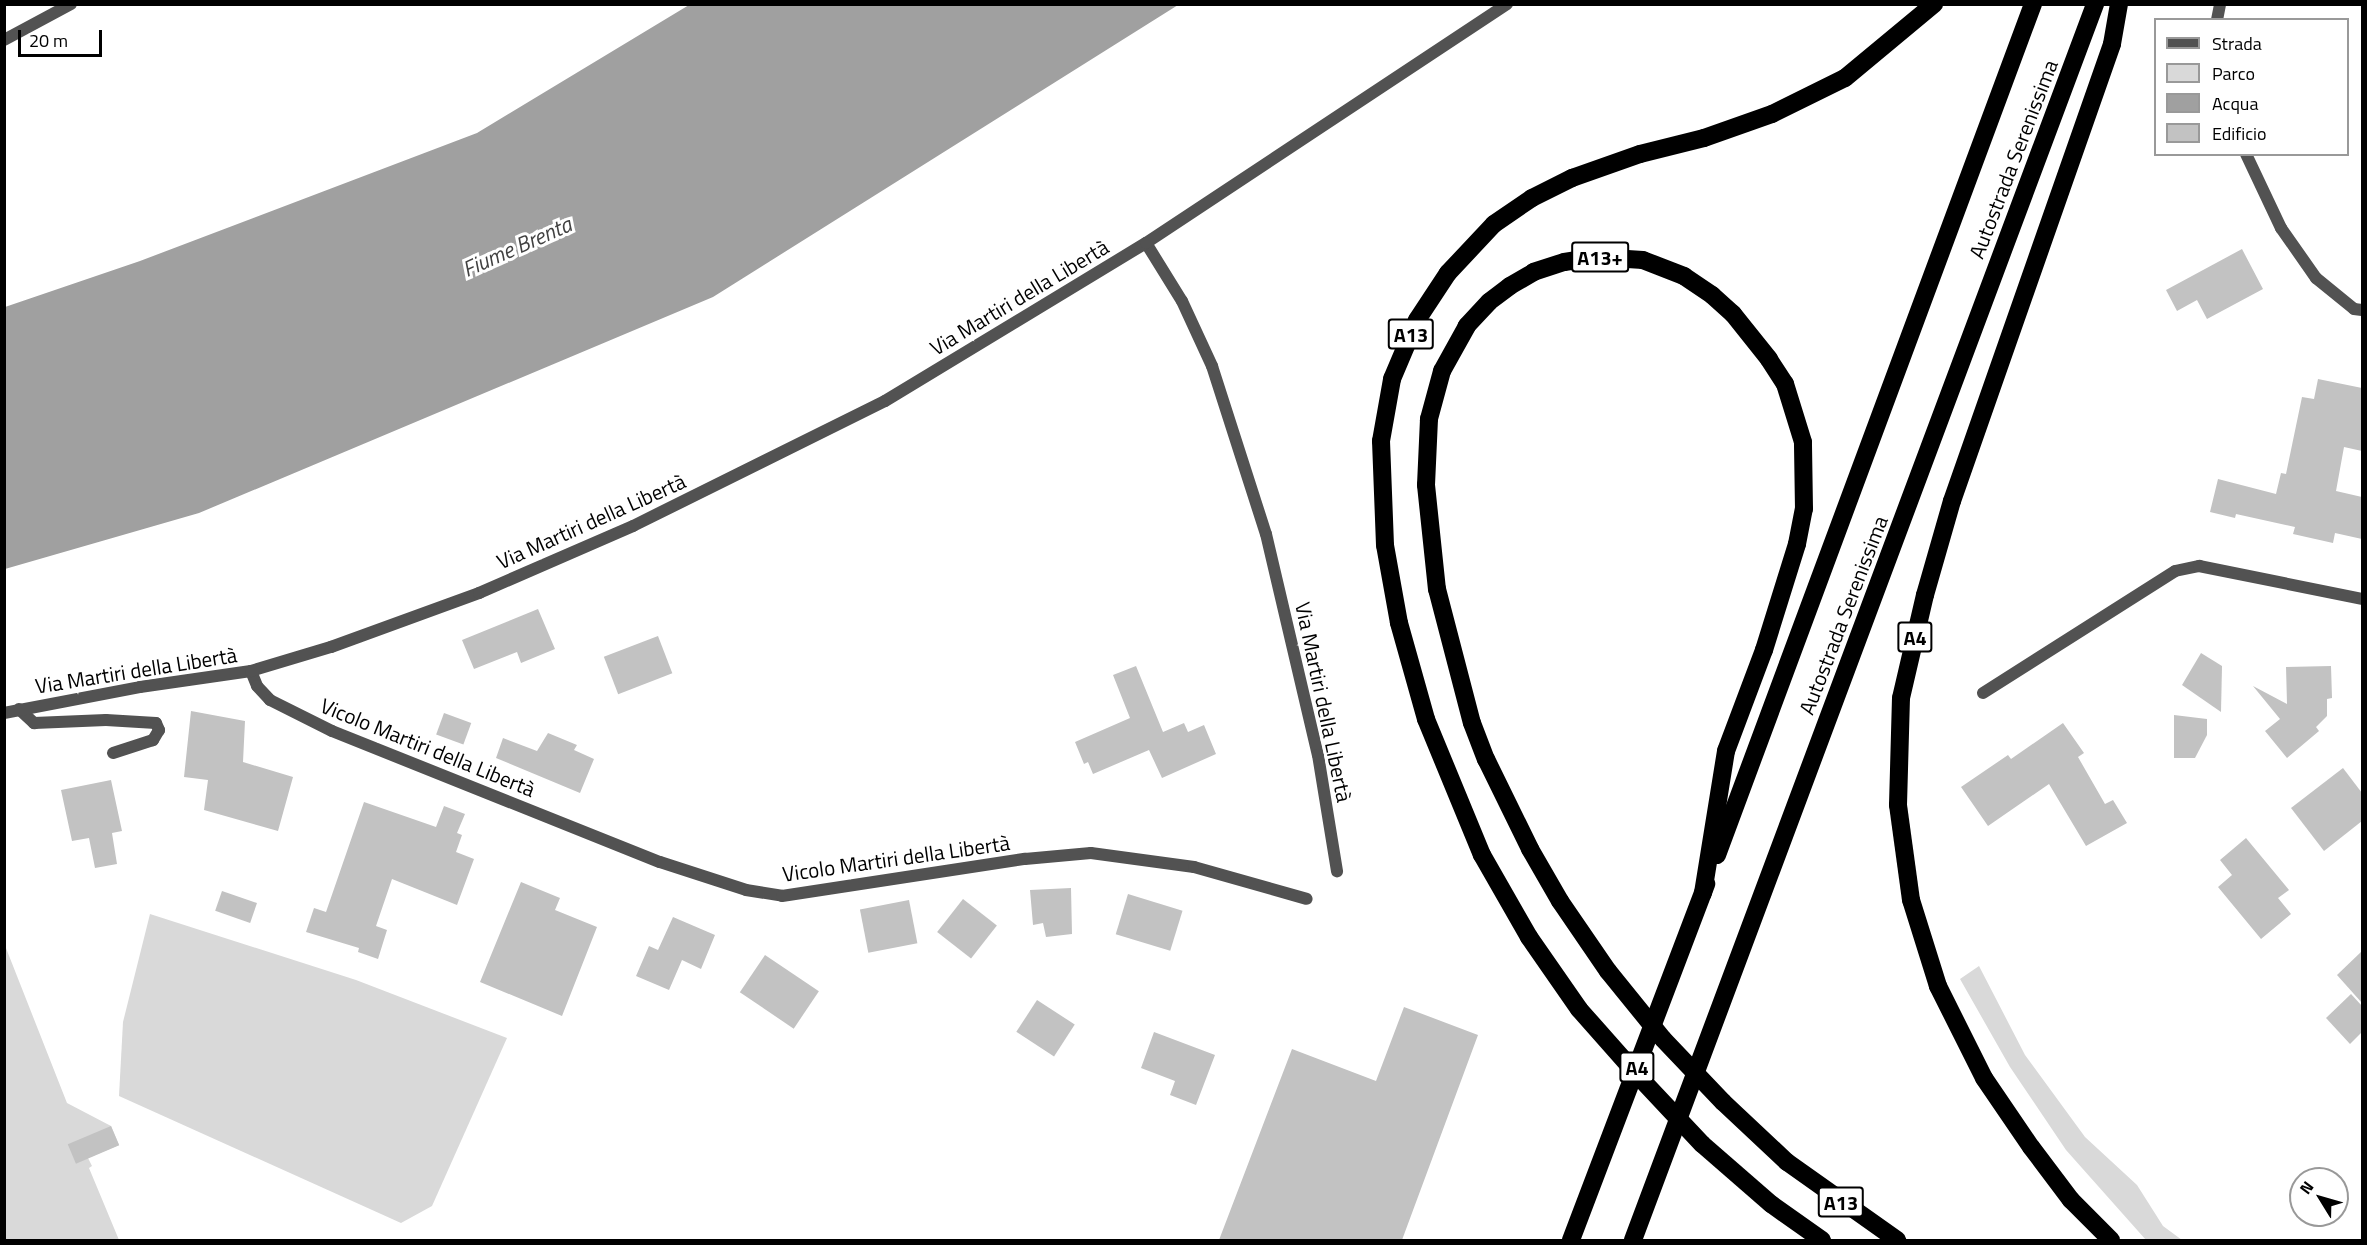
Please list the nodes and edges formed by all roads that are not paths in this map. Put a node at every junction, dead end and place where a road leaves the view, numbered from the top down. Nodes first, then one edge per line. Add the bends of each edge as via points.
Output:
1 (70, 4) edge
2 (1507, 4) edge
3 (1934, 4) edge
4 (2033, 4) edge
5 (2095, 4) edge
6 (2119, 4) edge
7 (4, 40) edge
8 (2247, 156) edge
9 (1146, 243) junction
10 (2362, 310) edge
11 (2362, 599) edge
12 (251, 671) junction
13 (1983, 693) dead end
14 (19, 709) junction
15 (4, 713) edge
16 (113, 753) dead end
17 (1337, 871) dead end
18 (1703, 893) junction
19 (1307, 899) dead end
20 (1560, 901) joint
21 (1571, 1240) edge
22 (1633, 1240) edge
23 (1822, 1240) edge
24 (1897, 1240) edge
25 (2111, 1240) edge

1 - 7 street
2 - 9 street, Via Martiri della Libertà
3 - 23 highway, A13 via 1845,78 1772,114 1572,178 1532,198 1494,224 1455,265 1417,320 1392,379 1381,441 1390,586 1425,719 1482,855 1529,937 1579,1009 1701,1144 1771,1204
4 - 18 highway, Autostrada Serenissima / A4
5 - 22 highway, Autostrada Serenissima / A4
6 - 25 highway, A4 via 2112,44 1952,501 1925,595 1901,698 1898,805 1911,900 1938,986 1984,1078 2031,1148 2071,1200
8 - 10 street via 2281,228 2316,278 2354,309
9 - 12 street, Via Martiri della Libertà via 885,401 633,526 479,593 331,647
9 - 17 street, Via Martiri della Libertà via 1182,301 1212,366 1266,534 1318,755
11 - 13 street via 2199,566 2175,571
12 - 14 street, Via Martiri della Libertà
12 - 19 street, Vicolo Martiri della Libertà via 257,686 270,700 332,731 660,862 746,890 782,896 1025,859 1091,853 1194,867
14 - 15 street, Via Martiri della Libertà
14 - 16 street via 34,723 156,723 159,730 153,740
18 - 20 highway, A13+ via 1726,751 1764,650 1797,544 1804,509 1803,442 1785,384 1756,340 1726,308 1684,276 1663,266 1624,257 1596,257 1534,272 1489,302 1467,326 1442,371 1429,419 1427,451 1430,534 1437,589 1458,676 1486,759
18 - 21 highway, Autostrada Serenissima / A4
20 - 24 highway, A13 via 1608,971 1663,1039 1787,1162

